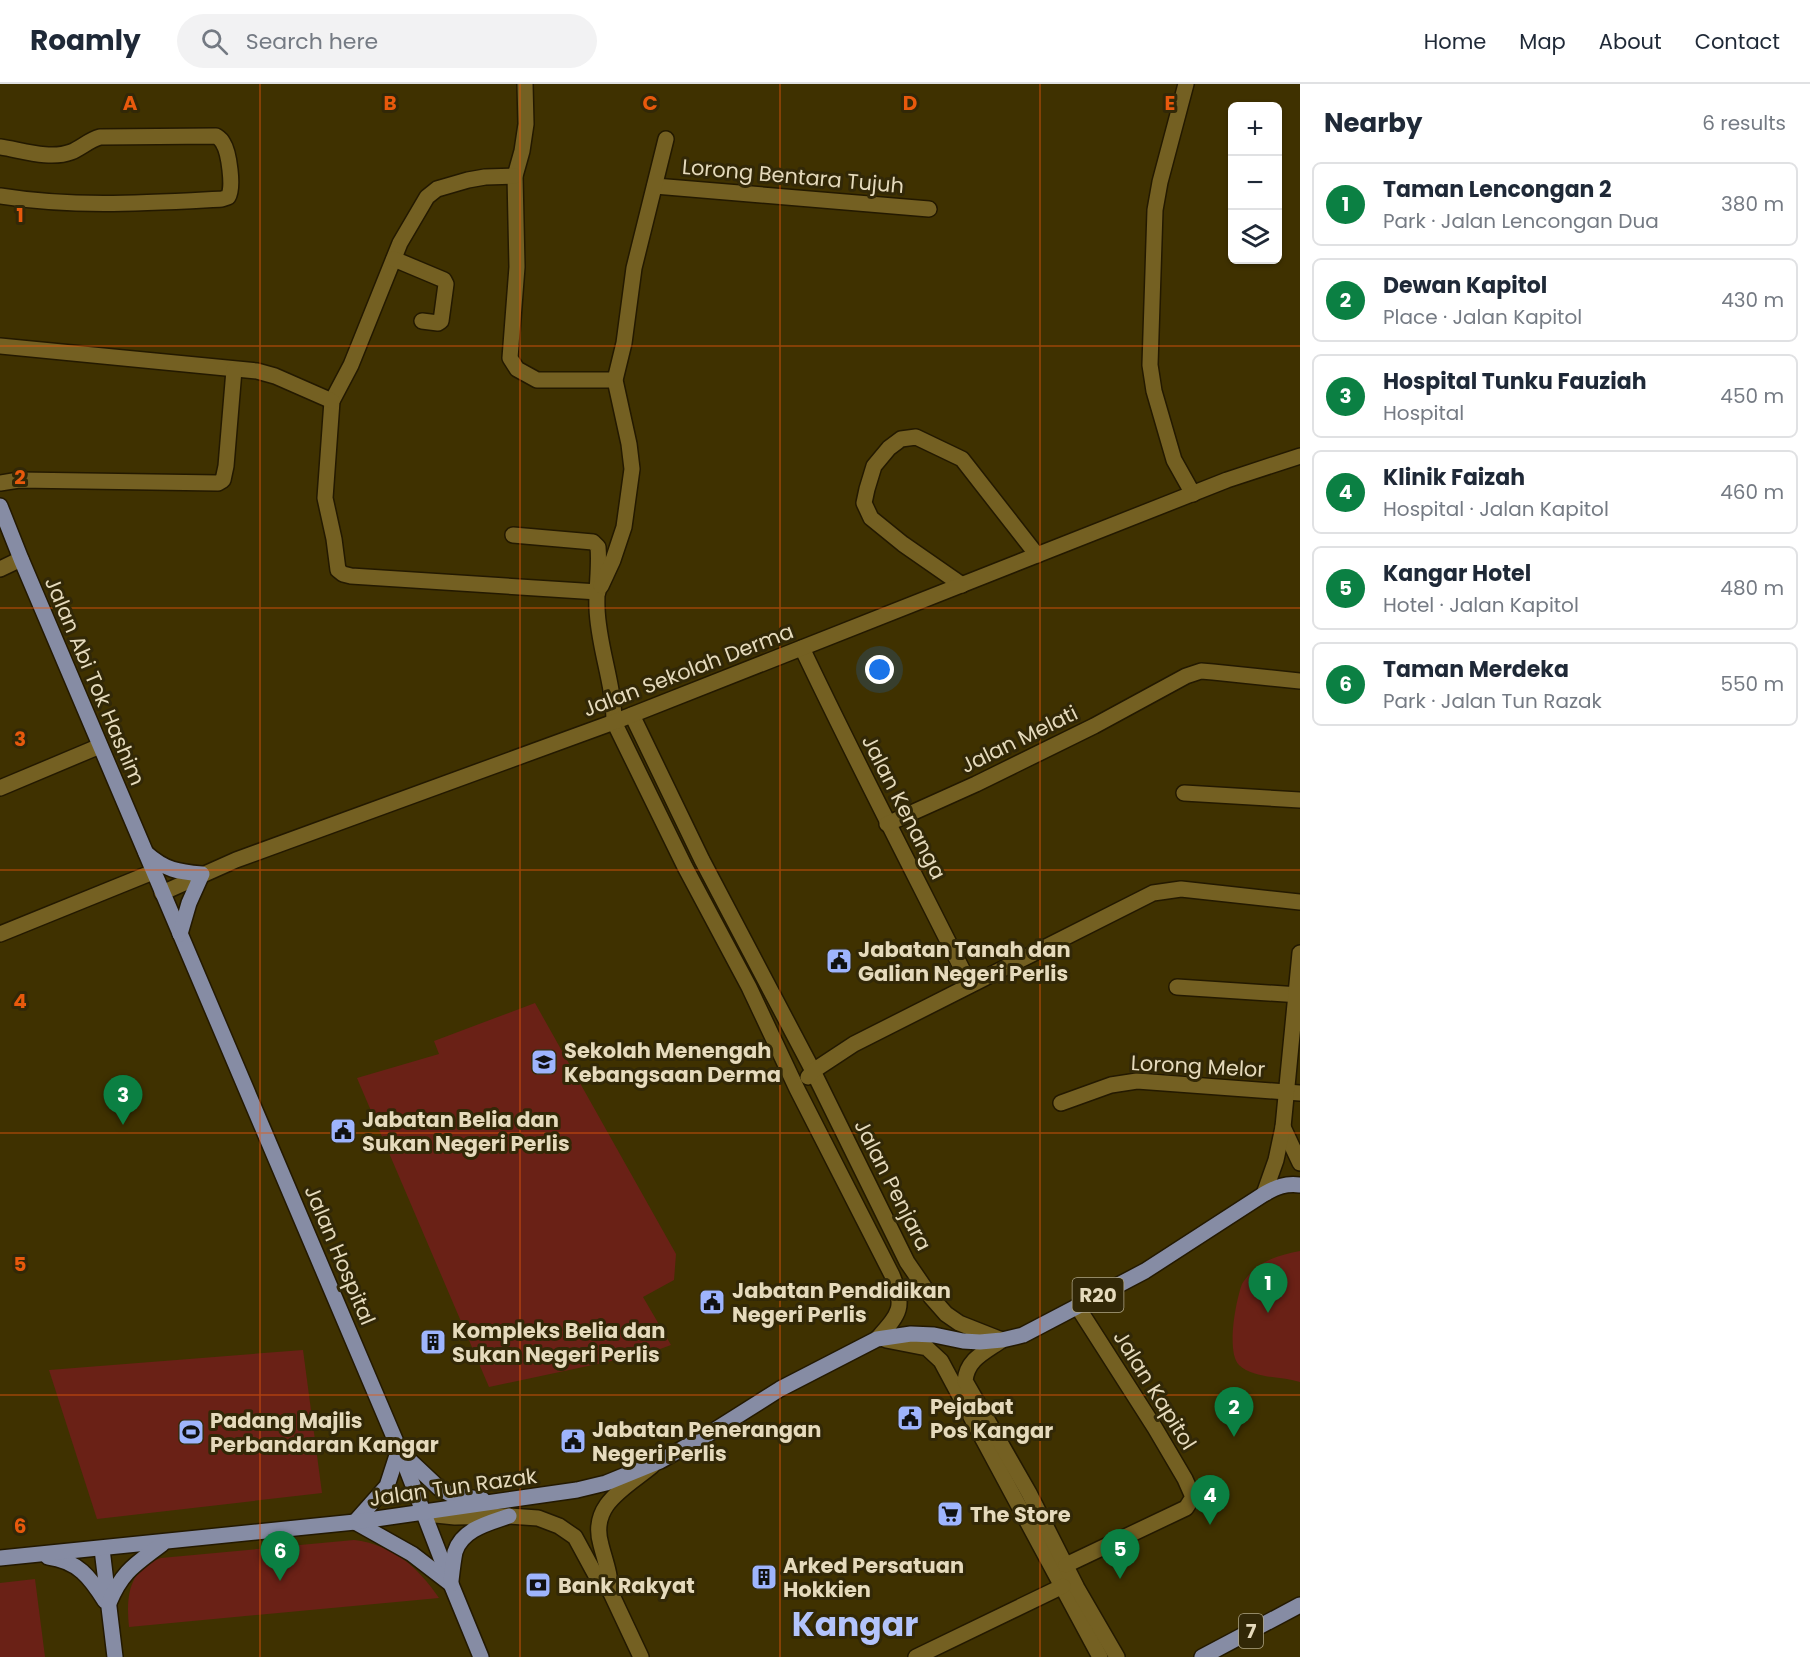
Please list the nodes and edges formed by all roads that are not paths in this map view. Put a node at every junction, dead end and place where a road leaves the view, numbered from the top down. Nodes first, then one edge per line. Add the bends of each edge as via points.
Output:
1 (525, 84) edge
2 (1186, 84) edge
3 (666, 139) dead end
4 (0, 147) edge
5 (515, 176) junction
6 (655, 186) junction
7 (0, 196) edge
8 (928, 209) dead end
9 (394, 259) junction
10 (422, 321) dead end
11 (0, 346) edge
12 (234, 370) junction
13 (615, 380) junction
14 (332, 401) junction
15 (1300, 446) edge
16 (1300, 456) edge
17 (1227, 480) junction
18 (0, 483) edge
19 (1193, 494) junction
20 (0, 506) edge
21 (513, 535) dead end
22 (6, 537) edge
23 (1037, 555) junction
24 (21, 559) junction
25 (0, 569) edge
26 (962, 585) junction
27 (598, 592) junction
28 (802, 648) junction
29 (1300, 681) edge
30 (614, 703) junction
31 (632, 715) junction
32 (614, 722) junction
33 (100, 746) junction
34 (0, 788) edge
35 (1184, 793) dead end
36 (1300, 800) edge
37 (887, 824) junction
38 (144, 851) junction
39 (153, 872) junction
40 (202, 874) junction
41 (162, 893) junction
42 (1300, 902) edge
43 (0, 934) edge
44 (180, 934) junction
45 (1300, 953) edge
46 (970, 986) junction
47 (1177, 987) dead end
48 (1298, 995) edge
49 (813, 1071) junction
50 (797, 1089) junction
51 (1293, 1092) edge
52 (1061, 1103) dead end
53 (1282, 1127) junction
54 (1300, 1163) edge
55 (1300, 1185) edge
56 (1264, 1194) junction
57 (1077, 1306) junction
58 (877, 1339) junction
59 (1002, 1340) junction
60 (399, 1449) junction
61 (660, 1461) junction
62 (495, 1503) junction
63 (423, 1514) junction
64 (509, 1516) junction
65 (355, 1522) junction
66 (163, 1543) junction
67 (102, 1549) junction
68 (32, 1555) junction
69 (0, 1558) edge
70 (1066, 1565) junction
71 (451, 1584) junction
72 (1063, 1586) junction
73 (610, 1591) junction
74 (1300, 1605) edge
75 (108, 1606) junction
76 (115, 1657) edge
77 (481, 1657) edge
78 (641, 1657) edge
79 (916, 1657) edge
80 (1100, 1657) edge
81 (1117, 1657) edge
82 (1202, 1657) edge

1 - 5 street via 526,124
2 - 19 street via 1155,210 1150,365 1173,460
3 - 6 street
4 - 7 street via 52,155 68,153 100,137 216,136 224,142 231,188 228,197 222,199 104,205
5 - 9 street via 468,180 432,192 422,203
5 - 13 street via 517,267 510,358 517,369 537,380
6 - 8 street, Lorong Bentara Tujuh
6 - 13 street via 634,268
9 - 10 street via 446,284 441,321
9 - 14 street via 351,365
11 - 12 street
12 - 14 street via 275,376
12 - 18 street via 226,466 223,480 218,483
13 - 27 street via 632,469 624,526
14 - 27 street via 325,498 336,563 343,574
15 - 17 street, Jalan Sekolah Derma
16 - 17 street, Jalan Sekolah Derma
17 - 19 street, Jalan Sekolah Derma
19 - 23 street, Jalan Sekolah Derma
20 - 22 main road, Jalan Abi Tok Hashim
21 - 27 street via 592,542 598,547
22 - 24 main road, Jalan Abi Tok Hashim
23 - 26 street, Jalan Sekolah Derma
23 - 26 street via 962,459 916,437 901,439 874,466 864,503 871,518
24 - 25 street
24 - 33 main road, Jalan Abi Tok Hashim
26 - 28 street, Jalan Sekolah Derma
27 - 30 street via 596,608
28 - 31 street, Jalan Sekolah Derma
28 - 37 street, Jalan Kenanga
29 - 37 street, Jalan Melati via 1201,671 1186,676 1094,726
30 - 31 street
30 - 32 street
31 - 32 street, Jalan Sekolah Derma
31 - 49 street, Jalan Penjara via 702,860
32 - 40 street, Jalan Sekolah Derma
32 - 50 street
33 - 34 street
33 - 38 main road, Jalan Abi Tok Hashim
35 - 36 street
37 - 46 street, Jalan Kenanga
38 - 39 main road, Jalan Abi Tok Hashim
38 - 40 main road via 171,870
39 - 41 main road, Jalan Hospital
39 - 43 street
40 - 41 street, Jalan Sekolah Derma
40 - 44 main road
41 - 44 main road, Jalan Hospital
42 - 46 street via 1181,889 1153,893
44 - 60 main road, Jalan Hospital
45 - 48 street
46 - 49 street via 854,1044
47 - 48 street
48 - 51 street
49 - 50 street
49 - 59 street, Jalan Penjara via 907,1262 925,1288 946,1314 959,1323
50 - 58 street via 897,1288 899,1308
51 - 52 street, Lorong Melor via 1125,1082
51 - 53 street
53 - 54 street
53 - 56 street
55 - 56 main road, R20 via 1277,1187
56 - 57 main road, R20 via 1145,1270
57 - 59 main road, R20 via 1023,1335
57 - 70 street, Jalan Kapitol via 1151,1420 1193,1497 1186,1508
58 - 59 main road, R20 via 911,1334 963,1341
58 - 61 main road, Jalan Tun Razak via 780,1389
58 - 72 street via 927,1348 941,1361
59 - 70 street via 971,1362 965,1381
60 - 62 main road via 439,1488
60 - 63 main road, Jalan Hospital
60 - 65 main road via 387,1486
61 - 62 main road, Jalan Tun Razak via 606,1483
61 - 73 street via 603,1509 598,1536
62 - 63 main road, Jalan Tun Razak
63 - 64 street
63 - 65 main road, Jalan Tun Razak
63 - 71 main road, Jalan Hospital
64 - 71 main road via 465,1535 455,1551
64 - 73 street via 538,1518 575,1537 600,1583
65 - 66 main road, Jalan Tun Razak
65 - 71 main road via 412,1554
66 - 67 main road, Jalan Tun Razak
66 - 75 main road via 126,1572 116,1584
67 - 68 main road, Jalan Tun Razak
67 - 75 main road
68 - 69 main road, Jalan Tun Razak
68 - 75 main road via 56,1558 82,1571
70 - 81 street
71 - 77 main road, Jalan Hospital
72 - 79 street
72 - 80 street
73 - 78 street
74 - 82 main road, 7
75 - 76 main road

